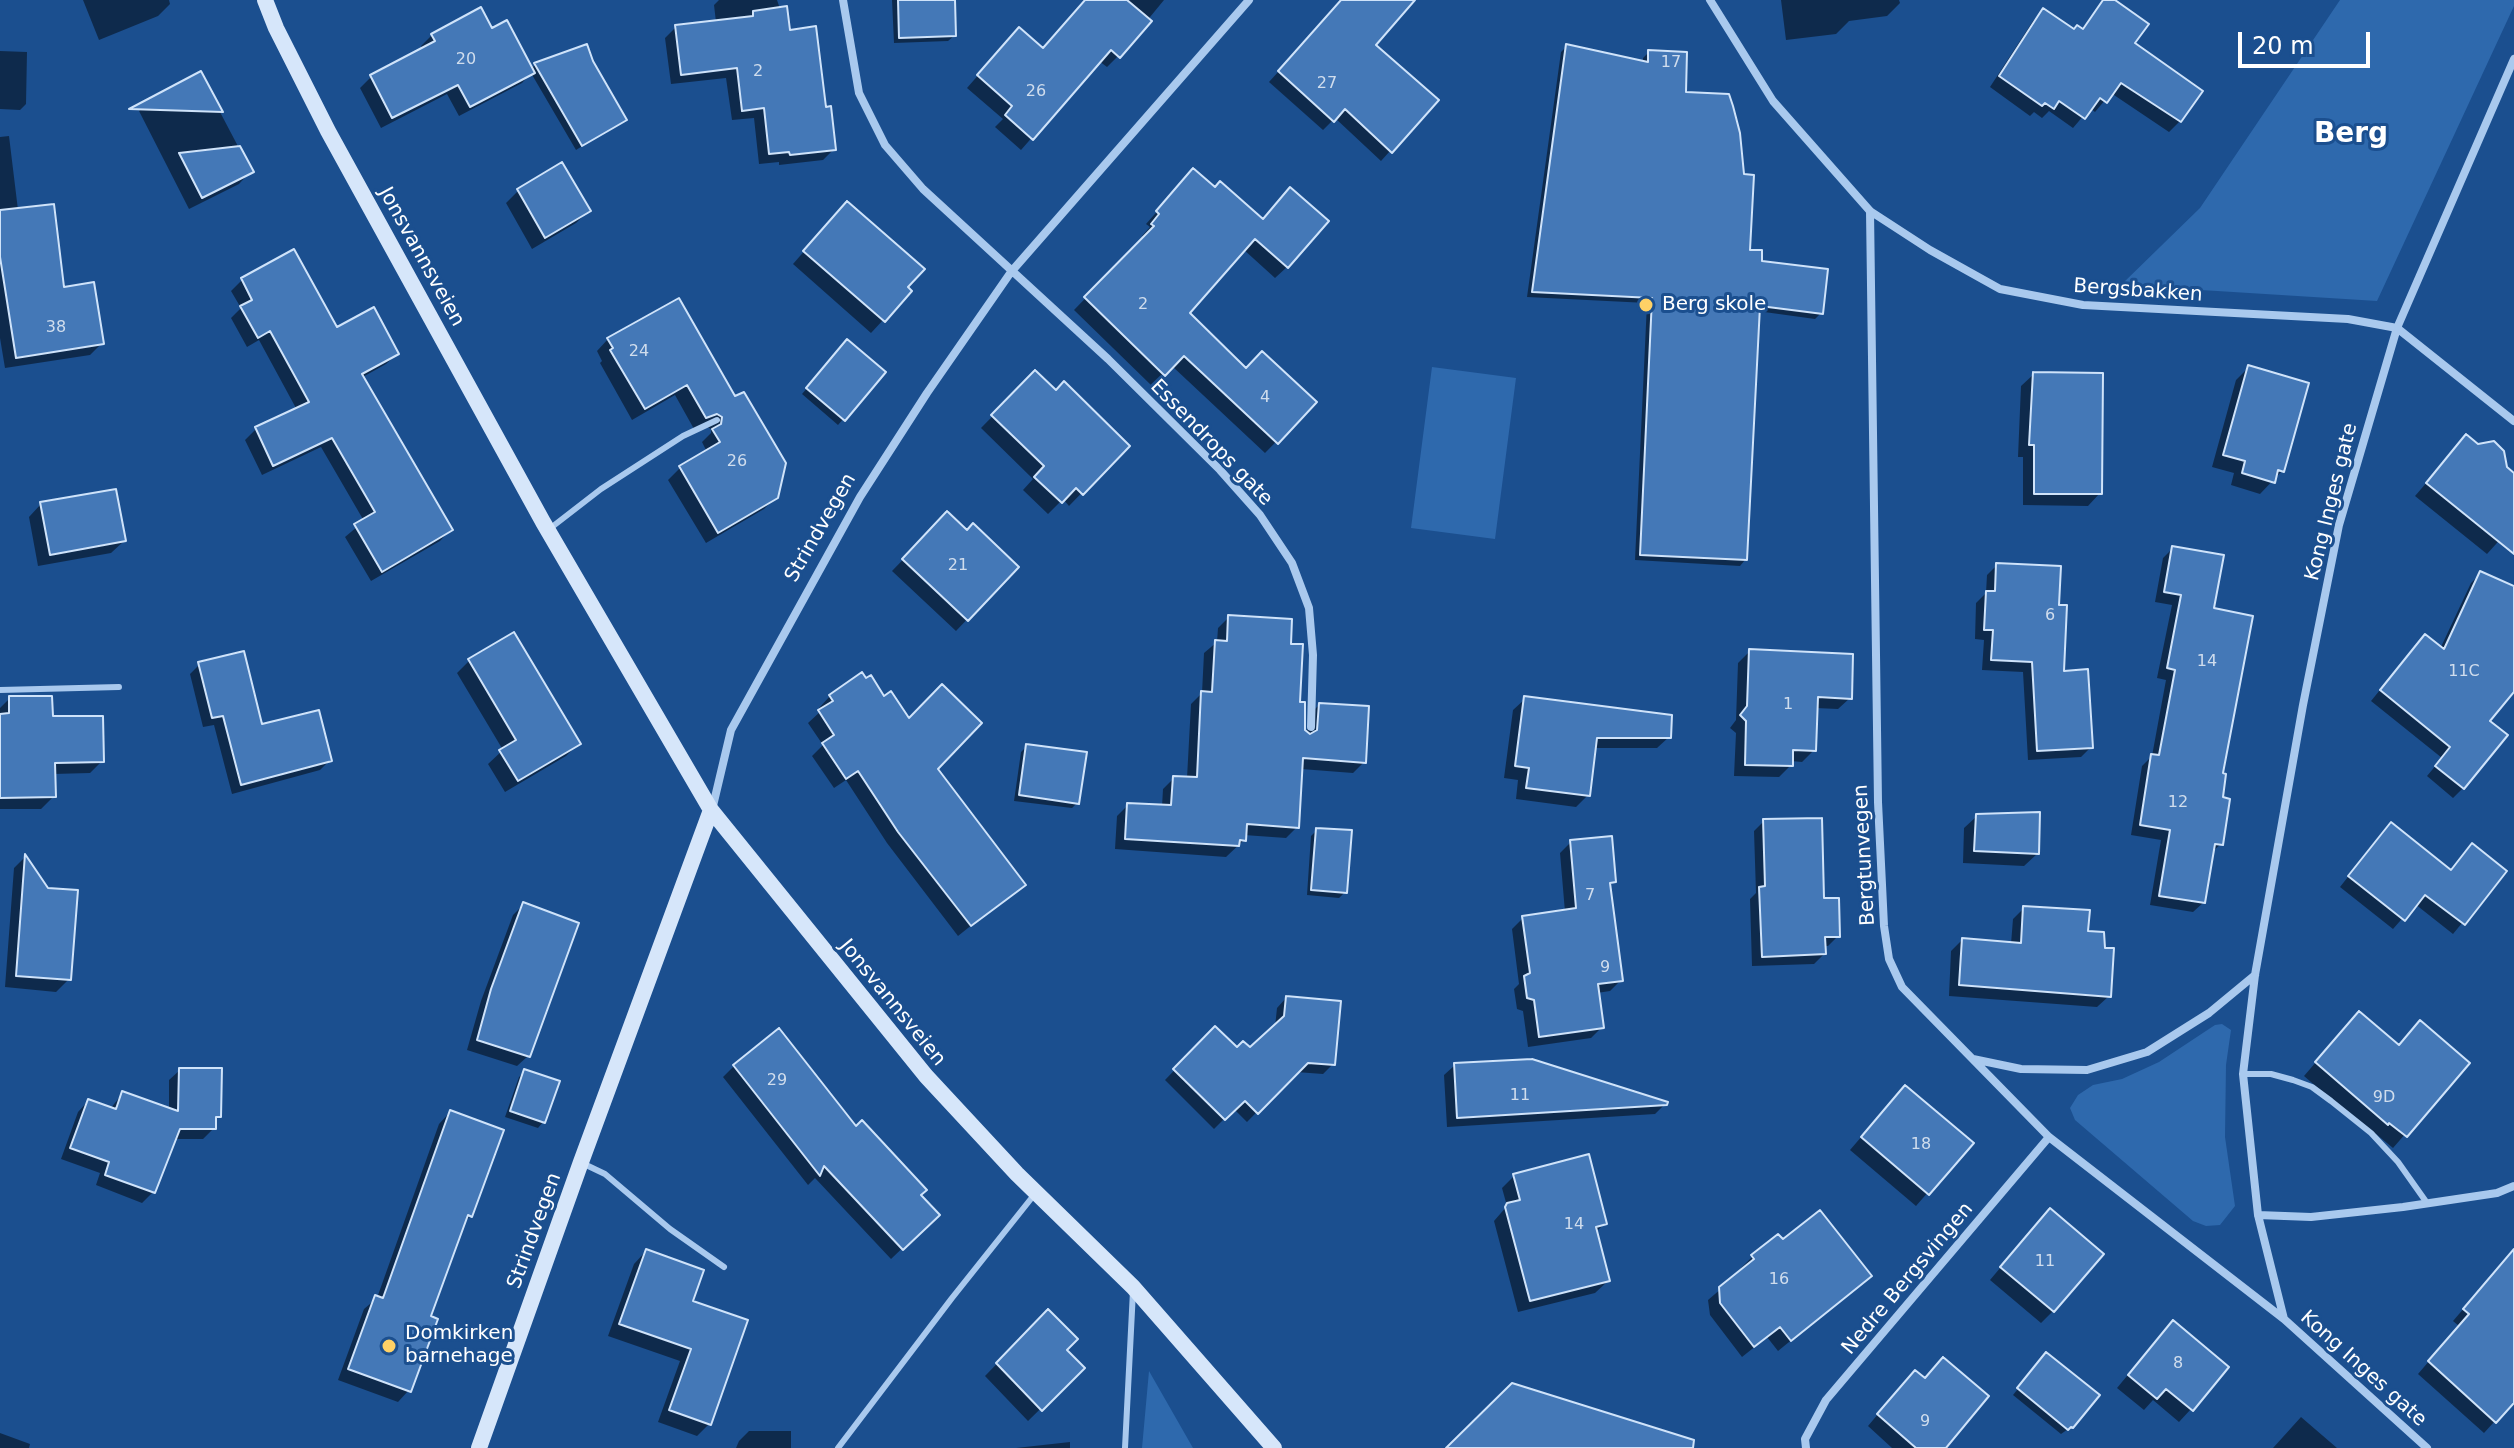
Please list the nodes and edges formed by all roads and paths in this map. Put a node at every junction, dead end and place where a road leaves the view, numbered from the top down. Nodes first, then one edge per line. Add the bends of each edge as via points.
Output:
1 (265, 0) edge
2 (843, 0) edge
3 (1249, 0) edge
4 (1710, 0) edge
5 (2514, 59) edge
6 (1870, 211) junction
7 (1011, 272) junction
8 (2397, 328) junction
9 (717, 420) dead end
10 (2514, 421) edge
11 (548, 530) junction
12 (119, 687) dead end
13 (0, 690) edge
14 (1311, 727) dead end
15 (711, 810) junction
16 (2255, 975) junction
17 (1972, 1059) junction
18 (2243, 1074) junction
19 (2049, 1137) junction
20 (581, 1162) junction
21 (2514, 1186) edge
22 (1036, 1192) junction
23 (2427, 1203) junction
24 (2258, 1215) junction
25 (724, 1267) dead end
26 (1133, 1287) junction
27 (2284, 1319) junction
28 (479, 1448) edge
29 (838, 1448) edge
30 (1125, 1448) edge
31 (1274, 1448) edge
32 (1806, 1448) edge
33 (2427, 1448) edge

1 - 11 street, Jonsvannsveien via 328,131
2 - 7 street, Essendrops gate via 859,93 885,145 923,189
3 - 7 street, Strindvegen
4 - 6 street, Bergsbakken via 1773,101
5 - 8 street, Kong Inges gate
6 - 8 street, Bergsbakken via 2000,289 2083,305 2348,319
6 - 17 street, Bergtunvegen via 1877,786 1884,926 1889,959 1902,987
7 - 14 street, Essendrops gate via 1220,470 1260,515 1292,563 1309,608
7 - 15 street, Strindvegen via 853,510 731,730
8 - 10 street, Bergsbakken
8 - 16 street, Kong Inges gate via 2339,525
9 - 11 lane via 601,489
11 - 15 street, Jonsvannsveien
12 - 13 lane
15 - 20 street, Strindvegen
15 - 22 street, Jonsvannsveien via 926,1076
16 - 17 street via 2209,1013 2132,1057 2087,1070 2021,1069
16 - 18 street, Kong Inges gate
17 - 19 street, Bergtunvegen
18 - 23 lane via 2271,1074 2312,1087 2371,1133
18 - 24 street, Kong Inges gate
19 - 27 street, Bergtunvegen
19 - 32 street, Nedre Bergsvingen via 1826,1400 1805,1439
20 - 25 lane, Strindvegen via 605,1174
20 - 28 street, Strindvegen
21 - 23 street
22 - 26 street, Jonsvannsveien
22 - 29 lane
23 - 24 street via 2311,1217
24 - 27 street, Kong Inges gate
26 - 30 lane
26 - 31 street, Jonsvannsveien
27 - 33 street, Kong Inges gate

